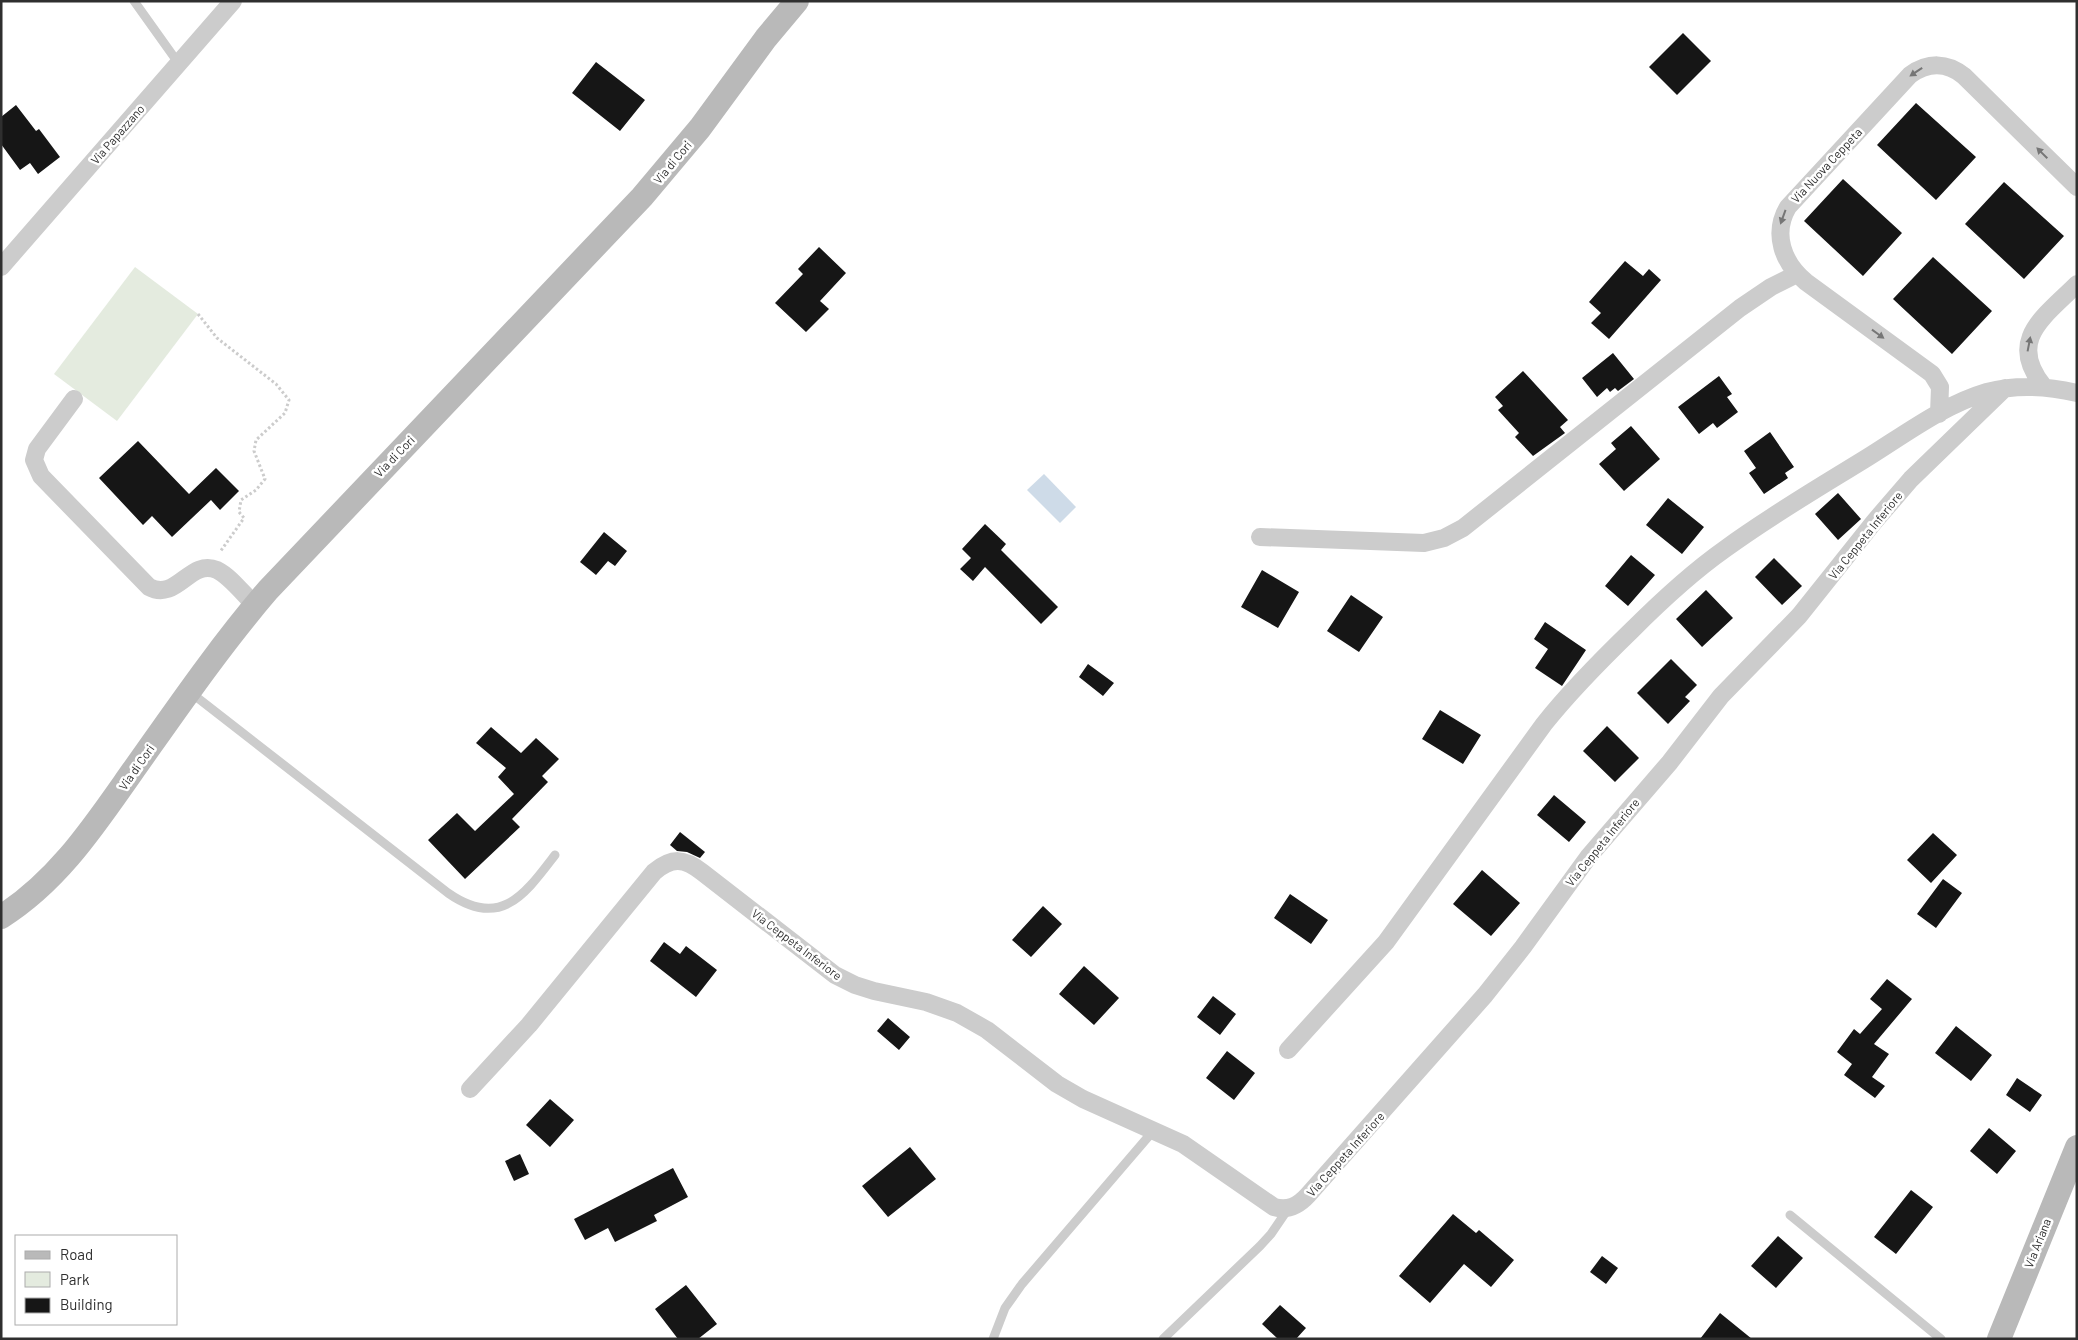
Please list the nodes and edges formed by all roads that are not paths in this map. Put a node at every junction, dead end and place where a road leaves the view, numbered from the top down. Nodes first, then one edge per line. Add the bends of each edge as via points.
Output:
1 (134, 1) edge
2 (233, 1) edge
3 (797, 1) edge
4 (179, 64) junction
5 (2077, 187) edge
6 (1, 267) edge
7 (1797, 274) junction
8 (2077, 284) edge
9 (2005, 388) junction
10 (2044, 388) junction
11 (2077, 393) edge
12 (74, 399) dead end
13 (1939, 414) junction
14 (1260, 537) dead end
15 (254, 605) junction
16 (190, 692) junction
17 (555, 855) dead end
18 (1, 917) edge
19 (1288, 1050) dead end
20 (470, 1089) dead end
21 (1154, 1130) junction
22 (2077, 1147) edge
23 (1288, 1208) junction
24 (1790, 1214) dead end
25 (993, 1339) edge
26 (1163, 1339) edge
27 (1941, 1339) edge
28 (1999, 1339) edge

1 - 4 lane
2 - 4 street, Via Papazzano
3 - 15 main road, Via di Cori via 700,128 642,197
4 - 6 street, Via Papazzano
5 -> 7 street, Via Nuova Ceppeta via 1961,74 1942,65 1921,68 1788,207 1781,222 1780,240 1785,256
7 -> 13 street, Via Nuova Ceppeta via 1932,374 1940,387
7 - 14 street via 1740,308 1451,536 1424,543
10 -> 8 street via 2028,360 2029,338 2038,324
9 - 10 street
9 - 13 street via 1979,395
9 - 23 street, Via Ceppeta Inferiore via 1911,479 1799,616 1721,696 1674,757 1589,856 1485,995 1308,1195
10 - 11 street
12 - 15 street via 36,449 34,460 41,476 152,589 172,589 198,570 208,568 222,573
13 - 19 street via 1776,514 1670,593 1576,686 1544,724 1386,942
15 - 16 main road, Via di Cori
16 - 17 lane via 464,903 492,908 515,901
16 - 18 main road, Via di Cori via 67,861 34,894
20 - 21 street, Via Ceppeta Inferiore via 530,1026 654,872 670,862 680,861 702,872 836,975 864,988 926,1002 957,1013 986,1030 1066,1090
21 - 23 street, Via Ceppeta Inferiore via 1194,1151 1270,1205
21 - 25 lane via 1022,1284 1005,1308
22 - 28 main road, Via Ariana
23 - 26 lane via 1260,1246
24 - 27 lane

